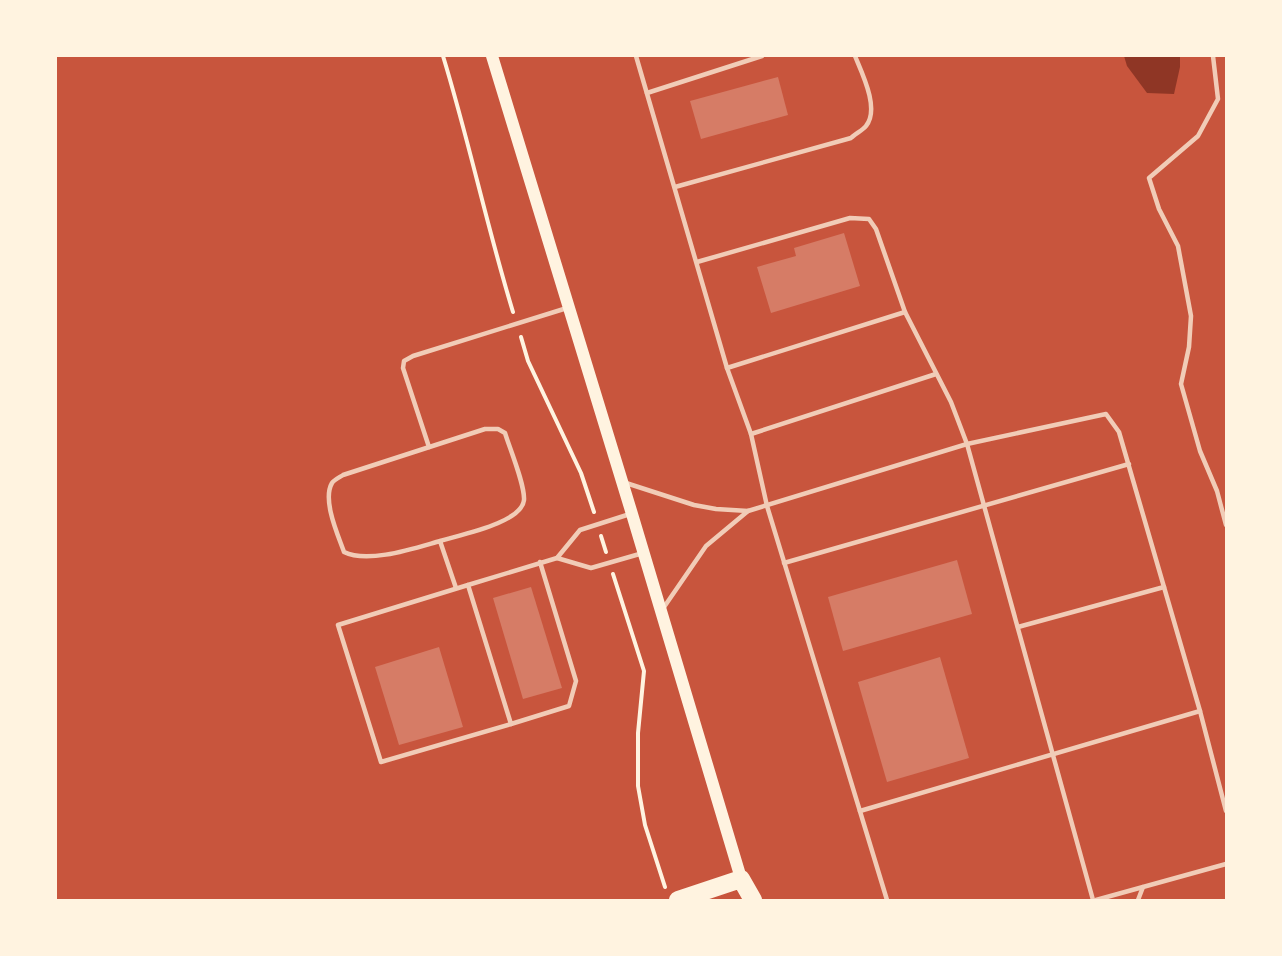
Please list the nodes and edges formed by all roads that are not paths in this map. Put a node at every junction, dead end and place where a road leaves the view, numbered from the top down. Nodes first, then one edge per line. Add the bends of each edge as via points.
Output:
1 (492, 56) edge
2 (636, 56) edge
3 (762, 56) edge
4 (855, 56) edge
5 (1213, 56) edge
6 (647, 93) junction
7 (675, 187) junction
8 (697, 262) junction
9 (569, 308) junction
10 (905, 312) junction
11 (727, 368) junction
12 (936, 375) junction
13 (751, 434) junction
14 (967, 444) junction
15 (429, 447) junction
16 (1129, 464) junction
17 (623, 482) junction
18 (767, 506) junction
19 (984, 506) junction
20 (748, 511) junction
21 (632, 514) junction
22 (1227, 525) edge
23 (440, 541) junction
24 (644, 553) junction
25 (557, 558) junction
26 (540, 562) junction
27 (784, 563) junction
28 (468, 585) junction
29 (1164, 587) junction
30 (456, 588) junction
31 (662, 612) junction
32 (1018, 627) junction
33 (1200, 711) junction
34 (511, 724) junction
35 (1054, 755) junction
36 (860, 811) junction
37 (1227, 811) edge
38 (1227, 864) edge
39 (741, 879) junction
40 (1143, 887) junction
41 (678, 900) edge
42 (748, 900) edge
43 (753, 900) edge
44 (887, 900) edge
45 (1095, 900) edge
46 (1138, 900) edge

1 - 9 main road
2 - 6 lane
3 - 6 lane
4 - 7 lane via 868,86 872,109 867,125 850,138
5 - 22 lane via 1218,99 1198,136 1149,178 1178,246 1191,316 1181,384
6 - 7 lane
7 - 8 lane
8 - 10 lane via 850,218 868,219 876,229
8 - 11 lane
9 - 15 lane via 404,362
9 - 17 main road
10 - 11 lane
10 - 12 lane
11 - 13 lane
12 - 13 lane
12 - 14 lane
13 - 18 lane
14 - 16 lane via 1106,414 1119,432
14 - 18 lane
14 - 19 lane
15 - 23 lane via 484,429 498,429 505,433 524,501 520,512 502,522
15 - 23 lane via 344,475 333,482 328,497 344,552 351,555 374,556
16 - 19 lane
16 - 29 lane
17 - 20 lane via 694,505
17 - 21 main road
18 - 20 lane
18 - 27 lane
19 - 27 lane
19 - 32 lane
20 - 31 lane via 706,546
21 - 24 main road
21 - 25 lane via 580,530
23 - 30 lane
24 - 25 lane via 591,568
24 - 31 main road
25 - 26 lane
26 - 28 lane
26 - 34 lane via 576,681 569,706
27 - 36 lane
28 - 30 lane
28 - 34 lane
29 - 32 lane
29 - 33 lane
30 - 34 lane via 338,625 381,762
31 - 39 main road
32 - 35 lane
33 - 35 lane
33 - 37 lane
35 - 36 lane
35 - 45 lane
36 - 44 lane
38 - 40 lane
39 - 41 highway
39 - 42 main road
39 - 43 highway
40 - 45 lane
40 - 46 lane

